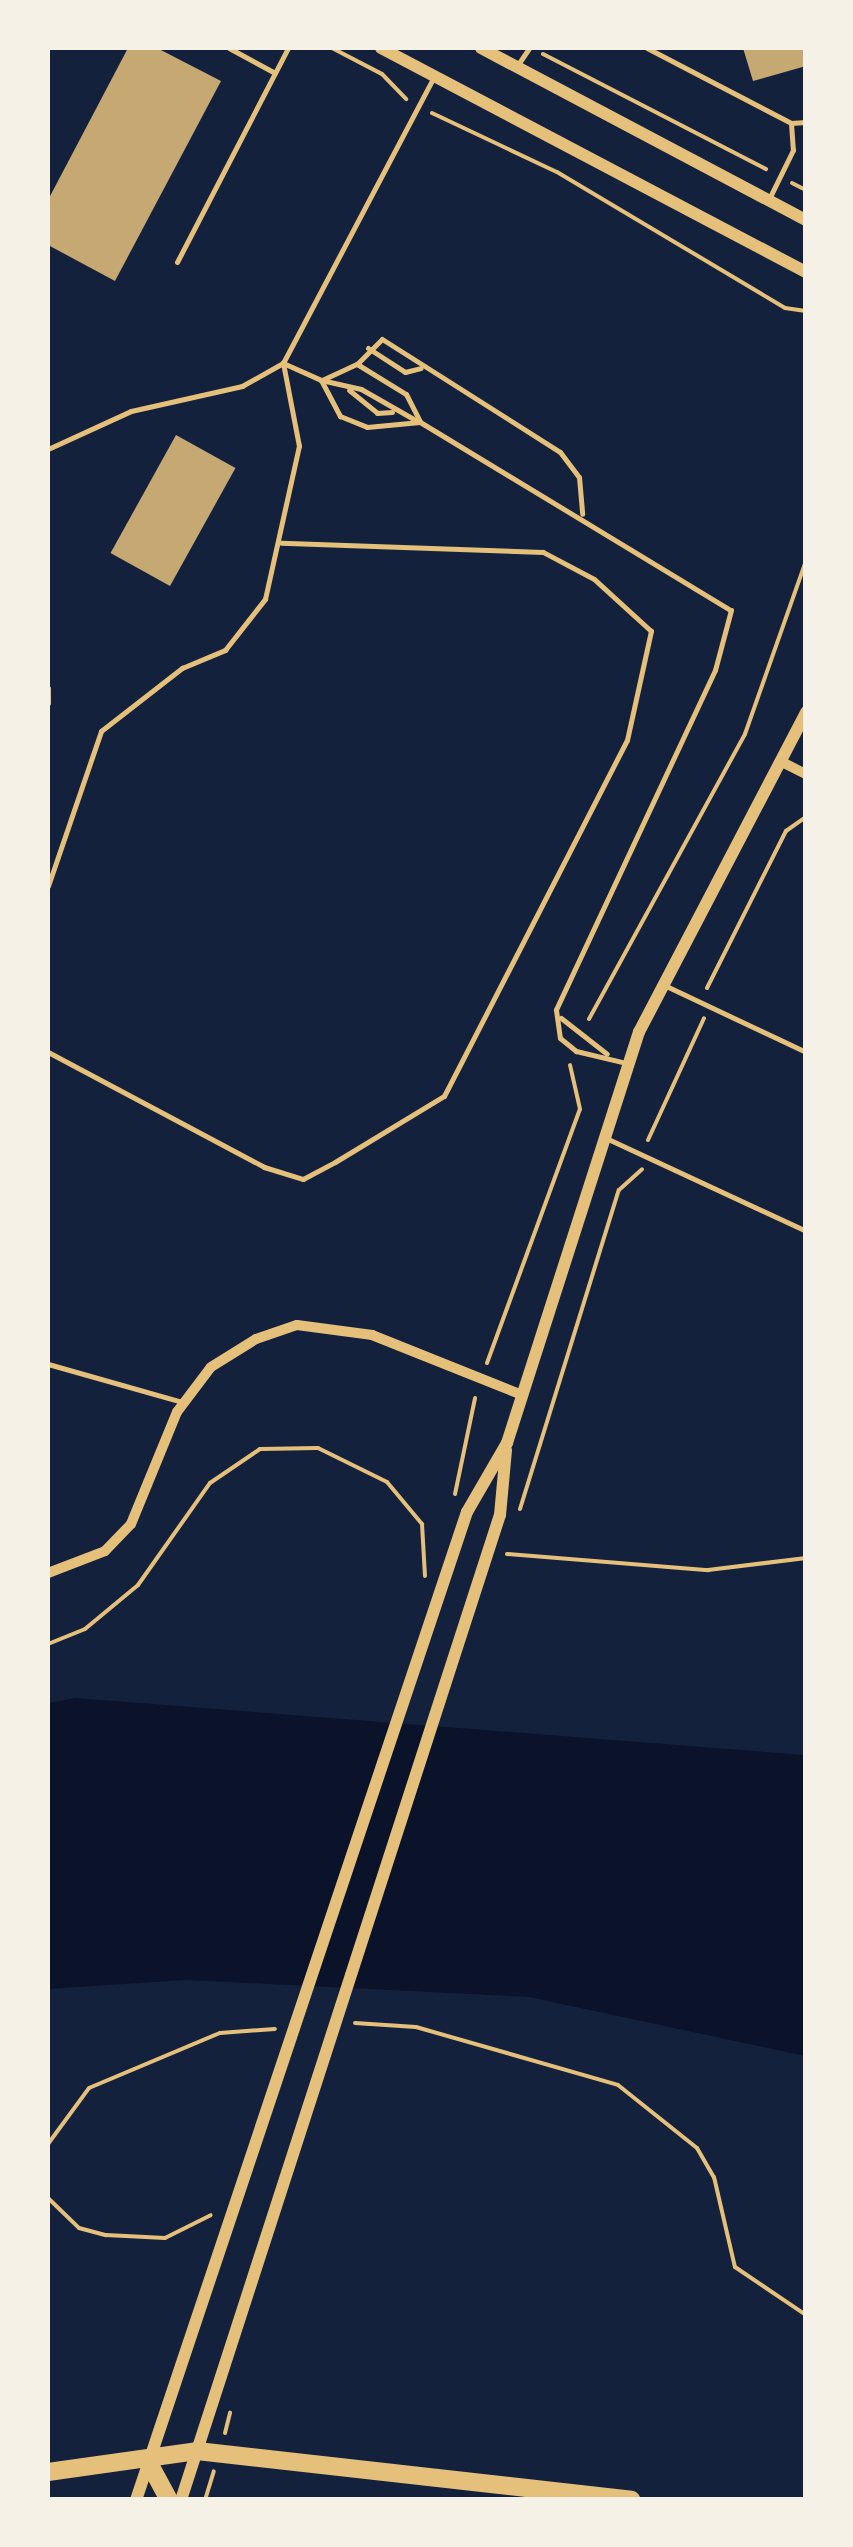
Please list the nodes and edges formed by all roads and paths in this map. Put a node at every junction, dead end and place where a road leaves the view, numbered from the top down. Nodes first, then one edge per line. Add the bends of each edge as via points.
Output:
1 (229, 48) edge
2 (288, 48) edge
3 (332, 48) edge
4 (381, 48) edge
5 (481, 48) edge
6 (530, 48) edge
7 (648, 48) edge
8 (516, 66) junction
9 (275, 73) junction
10 (434, 76) junction
11 (418, 106) junction
12 (806, 122) edge
13 (791, 123) junction
14 (780, 177) junction
15 (806, 190) edge
16 (768, 200) junction
17 (806, 220) edge
18 (178, 262) dead end
19 (806, 272) edge
20 (806, 311) edge
21 (368, 348) junction
22 (283, 363) junction
23 (358, 364) junction
24 (421, 368) junction
25 (321, 380) junction
26 (349, 390) junction
27 (392, 412) junction
28 (420, 422) junction
29 (48, 449) edge
30 (582, 514) junction
31 (281, 543) junction
32 (806, 562) edge
33 (48, 688) edge
34 (48, 703) edge
35 (806, 712) edge
36 (780, 761) junction
37 (806, 774) edge
38 (806, 817) edge
39 (48, 886) edge
40 (664, 985) junction
41 (705, 1004) junction
42 (560, 1018) junction
43 (585, 1030) junction
44 (576, 1051) junction
45 (48, 1052) edge
46 (806, 1052) edge
47 (607, 1054) junction
48 (629, 1064) junction
49 (605, 1137) junction
50 (644, 1156) junction
51 (806, 1231) edge
52 (48, 1364) edge
53 (485, 1368) dead end
54 (522, 1394) junction
55 (475, 1398) dead end
56 (184, 1402) junction
57 (507, 1443) junction
58 (449, 1510) dead end
59 (518, 1517) dead end
60 (512, 1535) dead end
61 (437, 1542) dead end
62 (490, 1548) junction
63 (506, 1554) junction
64 (806, 1558) edge
65 (502, 1569) dead end
66 (48, 1573) edge
67 (426, 1573) junction
68 (420, 1591) dead end
69 (48, 1644) edge
70 (350, 2024) dead end
71 (294, 2028) dead end
72 (48, 2144) edge
73 (48, 2198) edge
74 (220, 2202) dead end
75 (806, 2315) edge
76 (198, 2451) junction
77 (149, 2463) junction
78 (48, 2472) edge
79 (136, 2500) edge
80 (169, 2500) edge
81 (181, 2500) edge
82 (632, 2500) edge

1 - 9 lane
2 - 9 lane
3 - 11 path
4 - 10 street
5 - 8 street
6 - 8 lane
6 - 14 path
7 - 13 lane
8 - 16 street
9 - 18 lane
10 - 11 lane
10 - 19 street
11 - 20 path via 557,172 785,308
11 - 22 lane
12 - 13 lane
13 - 14 lane via 793,150
14 - 15 path
14 - 16 lane
16 - 17 street
21 - 23 lane
21 - 24 lane via 405,372
21 - 24 lane via 382,339
22 - 25 lane
22 - 29 lane via 242,386 131,411
22 - 31 lane via 298,446
23 - 25 lane
23 - 28 lane via 406,394
24 - 30 lane via 560,452 580,477
25 - 26 lane
25 - 28 lane via 340,416 367,427
26 - 27 lane
26 - 27 lane via 356,402
27 - 28 lane
28 - 30 lane
30 - 42 lane via 723,598 732,623 574,957
31 - 39 lane via 265,599 225,650 182,668 101,731
31 - 45 lane via 543,552 594,579 650,631 627,740 444,1096 335,1162 303,1179 264,1167
32 - 43 path via 745,734
33 - 34 lane
35 - 36 street
36 - 37 street
36 - 40 street
38 - 41 path via 786,831
40 - 41 lane
40 - 48 street
41 - 46 lane
41 - 50 path
42 - 43 lane
42 - 44 lane via 560,1038
43 - 47 lane
44 - 47 lane via 593,1060
44 - 53 path via 570,1066 580,1109
47 - 48 lane
48 - 49 street
49 - 50 lane
49 - 54 street
50 - 51 lane
50 - 59 path via 619,1190
52 - 56 lane
54 - 56 street via 372,1335 297,1325 212,1367
54 - 57 street
55 - 58 path
56 - 66 street via 131,1524 105,1551
57 - 62 street
57 - 77 street via 468,1512
60 - 63 path
61 - 67 path
62 - 63 path
62 - 76 street
63 - 64 path via 708,1570
63 - 65 path
67 - 68 path
67 - 69 path via 422,1524 387,1482 318,1448 260,1448 210,1483 138,1585 84,1629
70 - 75 path via 416,2027 618,2085 697,2148 714,2177 736,2267
71 - 72 path via 220,2033 89,2088
73 - 74 path via 79,2228 165,2238 205,2223
76 - 77 highway
76 - 81 street
76 - 82 highway
77 - 78 highway via 112,2456
77 - 79 street
77 - 80 highway

